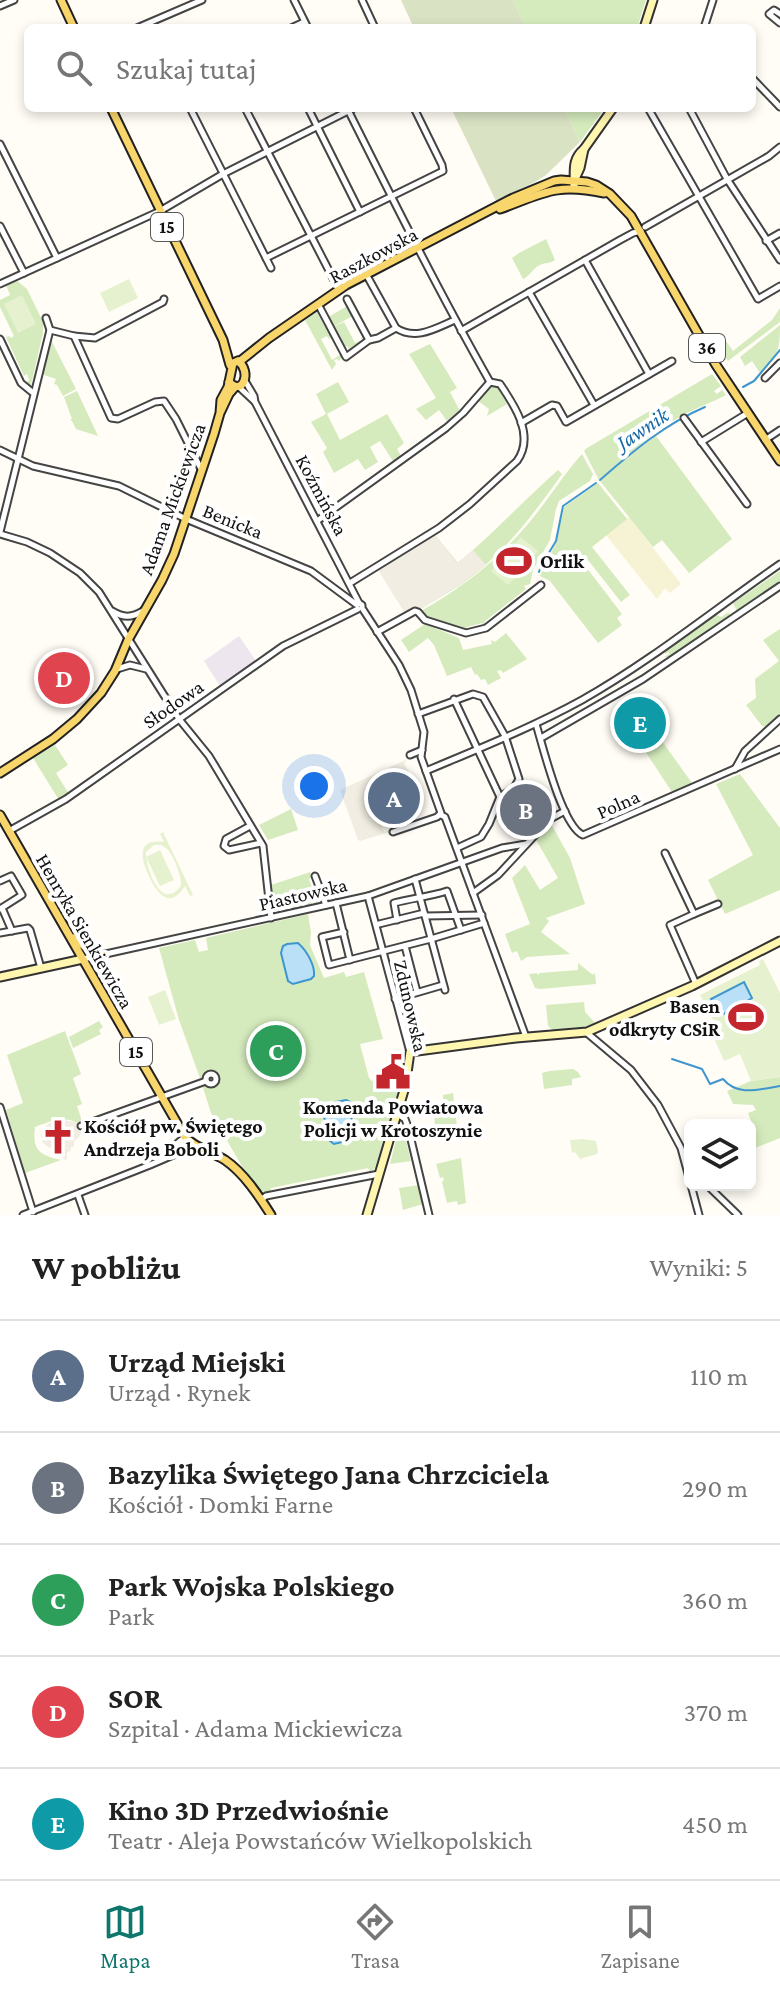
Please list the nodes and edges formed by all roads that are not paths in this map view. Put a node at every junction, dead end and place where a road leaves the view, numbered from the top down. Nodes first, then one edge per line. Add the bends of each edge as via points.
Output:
1 (14, 0) edge
2 (61, 0) edge
3 (202, 0) edge
4 (294, 0) edge
5 (362, 0) edge
6 (653, 0) edge
7 (713, 0) edge
8 (0, 6) edge
9 (780, 14) edge
10 (780, 23) edge
11 (72, 24) edge
12 (151, 24) edge
13 (306, 24) edge
14 (373, 24) edge
15 (645, 24) edge
16 (705, 24) edge
17 (756, 82) edge
18 (780, 107) edge
19 (113, 112) edge
20 (192, 112) edge
21 (247, 112) edge
22 (310, 112) edge
23 (344, 112) edge
24 (351, 112) edge
25 (416, 112) edge
26 (610, 112) edge
27 (650, 112) edge
28 (691, 112) edge
29 (317, 126) junction
30 (0, 144) edge
31 (780, 147) edge
32 (267, 150) junction
33 (576, 169) junction
34 (223, 174) junction
35 (727, 179) junction
36 (561, 180) junction
37 (587, 182) junction
38 (574, 184) junction
39 (610, 194) junction
40 (391, 196) junction
41 (699, 196) junction
42 (160, 211) junction
43 (360, 212) junction
44 (483, 215) junction
45 (0, 226) edge
46 (639, 229) junction
47 (780, 233) edge
48 (310, 237) junction
49 (766, 241) junction
50 (417, 248) junction
51 (57, 258) junction
52 (266, 258) junction
53 (585, 260) junction
54 (780, 260) edge
55 (271, 268) dead end
56 (24, 273) junction
57 (366, 274) junction
58 (0, 284) edge
59 (780, 286) edge
60 (339, 290) junction
61 (529, 292) junction
62 (164, 299) dead end
63 (347, 299) dead end
64 (318, 304) junction
65 (46, 318) dead end
66 (455, 320) junction
67 (396, 328) junction
68 (50, 330) junction
69 (461, 331) junction
70 (74, 336) junction
71 (0, 339) edge
72 (369, 340) junction
73 (672, 361) dead end
74 (780, 363) edge
75 (238, 365) junction
76 (649, 374) junction
77 (765, 378) dead end
78 (490, 382) junction
79 (237, 384) junction
80 (33, 393) junction
81 (594, 405) junction
82 (748, 413) junction
83 (684, 418) dead end
84 (521, 423) junction
85 (780, 430) edge
86 (765, 440) junction
87 (701, 442) junction
88 (0, 450) edge
89 (18, 458) junction
90 (780, 461) edge
91 (202, 470) junction
92 (747, 504) dead end
93 (186, 519) junction
94 (317, 521) junction
95 (0, 533) edge
96 (780, 564) edge
97 (350, 583) junction
98 (541, 585) dead end
99 (780, 586) edge
100 (359, 606) junction
101 (111, 610) junction
102 (144, 611) junction
103 (378, 634) junction
104 (128, 640) junction
105 (147, 669) junction
106 (115, 671) junction
107 (454, 699) junction
108 (418, 714) junction
109 (179, 719) junction
110 (780, 719) edge
111 (536, 724) junction
112 (505, 736) junction
113 (541, 738) junction
114 (477, 748) junction
115 (780, 749) edge
116 (423, 750) junction
117 (410, 755) dead end
118 (734, 770) junction
119 (426, 771) junction
120 (0, 773) edge
121 (500, 797) junction
122 (565, 811) junction
123 (0, 815) edge
124 (441, 815) junction
125 (249, 824) junction
126 (9, 831) junction
127 (393, 832) dead end
128 (261, 843) junction
129 (526, 844) junction
130 (456, 848) junction
131 (665, 853) dead end
132 (462, 863) junction
133 (315, 876) dead end
134 (415, 879) junction
135 (0, 881) edge
136 (473, 893) junction
137 (368, 896) junction
138 (420, 898) junction
139 (336, 903) junction
140 (718, 904) dead end
141 (326, 905) junction
142 (1, 909) edge
143 (425, 914) junction
144 (694, 914) junction
145 (456, 915) junction
146 (482, 915) junction
147 (271, 918) junction
148 (397, 920) junction
149 (484, 923) junction
150 (379, 924) dead end
151 (461, 930) junction
152 (12, 931) junction
153 (344, 932) junction
154 (0, 933) edge
155 (68, 934) junction
156 (431, 939) junction
157 (780, 941) edge
158 (405, 946) junction
159 (383, 952) junction
160 (102, 955) junction
161 (83, 959) junction
162 (350, 960) junction
163 (41, 968) junction
164 (0, 977) edge
165 (696, 984) junction
166 (417, 992) junction
167 (395, 999) junction
168 (587, 1032) junction
169 (526, 1037) junction
170 (410, 1052) junction
171 (206, 1081) dead end
172 (161, 1097) junction
173 (0, 1107) edge
174 (397, 1114) junction
175 (81, 1126) dead end
176 (189, 1140) junction
177 (684, 1159) edge
178 (379, 1174) junction
179 (692, 1191) edge
180 (713, 1191) edge
181 (78, 1195) junction
182 (261, 1200) junction
183 (33, 1212) junction
184 (23, 1215) edge
185 (85, 1215) edge
186 (271, 1215) edge
187 (367, 1215) edge
188 (429, 1215) edge
189 (699, 1215) edge
190 (738, 1215) edge

1 - 8 street
2 - 11 main road
3 - 12 street
4 - 13 street
5 - 14 street
6 - 15 street
7 - 16 street
9 - 10 street via 769,14
17 - 18 street
19 - 42 main road, 15
20 - 34 street
21 - 32 street
22 - 29 street
23 - 29 street
24 - 40 street
25 - 40 street via 443,171
26 - 33 street
27 - 41 street
28 - 35 street
29 - 32 street
29 - 43 street
30 - 51 street
31 - 35 street
32 - 34 street
32 - 48 street
33 - 36 street
33 - 37 street
33 - 38 street
34 - 42 street
34 - 52 street
35 - 41 street
35 - 49 street
36 - 38 main road, Raszkowska / 36
36 - 44 main road, Raszkowska / 36
37 - 38 main road, 36
37 - 39 main road, 36
38 - 39 main road, 36
38 - 44 main road, Raszkowska / 36
39 - 46 main road, 36
40 - 43 street
40 - 50 street
41 - 46 street
41 - 59 street via 758,299
42 - 51 street
42 - 75 main road, 15
43 - 48 street
44 - 50 main road, Raszkowska / 36
45 - 56 street
46 - 53 street
46 - 82 main road, 36
47 - 49 street
48 - 52 street
48 - 60 street
49 - 54 street
50 - 57 main road, Raszkowska / 36
50 - 66 street
51 - 56 street
52 - 55 street
53 - 61 street
53 - 76 street
56 - 58 street
57 - 60 main road, Raszkowska / 36
57 - 67 street
60 - 64 main road, Raszkowska / 36
61 - 69 street
61 - 81 street
62 - 70 street via 95,338
63 - 72 street
64 - 72 street via 346,357
64 - 75 main road, Raszkowska / 36
65 - 68 street
66 - 67 street via 420,334
66 - 69 street
67 - 72 street
68 - 70 street
68 - 80 street
69 - 78 street
70 - 91 street via 111,418 164,401
71 - 80 street via 21,383
73 - 76 street
74 - 77 street
75 - 79 main road, 15
75 - 79 main road, 15
76 - 81 street
78 - 84 street via 500,384
78 - 94 street via 446,428
79 - 91 main road, Adama Mickiewicza / 15 via 220,413
79 - 94 street, Koźmińska via 254,396
80 - 89 street
81 - 84 street via 566,422 552,405
82 - 86 main road, 36
82 - 87 street
83 - 87 street
84 - 97 street via 522,454 497,481 439,528
85 - 86 street
86 - 90 main road, 36
87 - 92 street
88 - 89 street, Benicka
89 - 93 street, Benicka via 119,486
89 - 95 street
91 - 93 main road, Adama Mickiewicza / 15
93 - 100 street, Benicka via 311,571
93 - 102 main road, Adama Mickiewicza / 15 via 170,564
94 - 97 street, Koźmińska
95 - 101 street via 69,565
96 - 111 street via 616,679
97 - 100 street, Koźmińska
98 - 103 street via 484,628 464,633 415,611
99 - 113 street via 643,679
100 - 103 street, Koźmińska
100 - 109 street, Słodowa via 283,646
101 - 102 street via 125,617
101 - 104 street
102 - 104 main road, Adama Mickiewicza / 15
103 - 108 street, Koźmińska via 404,675
104 - 105 street
104 - 106 main road, Adama Mickiewicza / 15
105 - 106 street via 130,665
105 - 109 street
106 - 120 main road, Adama Mickiewicza / 15 via 77,719
107 - 108 street
107 - 112 street via 480,695
107 - 114 street
108 - 116 street, Koźmińska
109 - 125 street via 209,756
109 - 126 street, Słodowa via 53,807
110 - 118 street, Polna via 745,751
111 - 112 street
111 - 113 street, Polna
112 - 114 street
112 - 121 street via 519,779
113 - 122 street, Polna
114 - 119 street
114 - 121 street
115 - 118 street, Polna
116 - 117 street
116 - 119 street, Koźmińska
118 - 122 street, Polna via 588,835 576,831
119 - 124 street, Koźmińska
121 - 130 street via 481,837
122 - 129 street
123 - 126 main road, Henryka Sienkiewicza / 15
124 - 127 street
124 - 130 street, Koźmińska
125 - 128 street
125 - 128 street via 224,846 229,850
126 - 155 main road, Henryka Sienkiewicza / 15
128 - 147 street
129 - 132 street, Piastowska
129 - 136 street
130 - 132 street, Koźmińska
131 - 144 street
132 - 134 street, Piastowska
132 - 136 street, Koźmińska
133 - 141 street
134 - 137 street, Piastowska
134 - 138 street
135 - 142 street via 11,876 22,895
136 - 146 street, Koźmińska
137 - 139 street, Piastowska
137 - 159 street, Zdunowska
138 - 143 street
138 - 145 street via 447,891
138 - 148 street via 394,903
139 - 141 street, Piastowska
139 - 153 street
140 - 144 street
141 - 147 street, Piastowska
142 - 152 street
143 - 145 street
143 - 148 street
143 - 156 street
144 - 165 street via 670,925
145 - 146 street
145 - 151 street
146 - 149 street, Koźmińska
147 - 160 street, Piastowska
148 - 150 street
149 - 151 street
149 - 169 street, Koźmińska
151 - 156 street
152 - 154 street
152 - 163 street via 30,930
153 - 162 street
153 - 162 street via 322,937 329,965
155 - 160 main road
155 - 161 main road, Henryka Sienkiewicza / 15
156 - 158 street
156 - 166 street via 444,988
157 - 165 street
158 - 159 street
158 - 166 street
159 - 162 street
159 - 167 street, Zdunowska
160 - 161 street, Piastowska
161 - 163 street
161 - 172 main road, Henryka Sienkiewicza / 15
163 - 164 street
165 - 168 street
166 - 167 street
167 - 170 street, Zdunowska
168 - 169 street
168 - 177 street via 631,1070 658,1105
169 - 170 street
170 - 174 street, Zdunowska
171 - 172 street
172 - 175 street
172 - 176 main road, Henryka Sienkiewicza / 15
173 - 183 street
174 - 178 street, Zdunowska
174 - 188 street via 408,1127
176 - 181 street via 187,1149
176 - 182 main road via 230,1164
178 - 182 street
178 - 187 street, Zdunowska
179 - 189 street
180 - 190 street
181 - 183 street
181 - 185 street
182 - 186 main road
183 - 184 street

